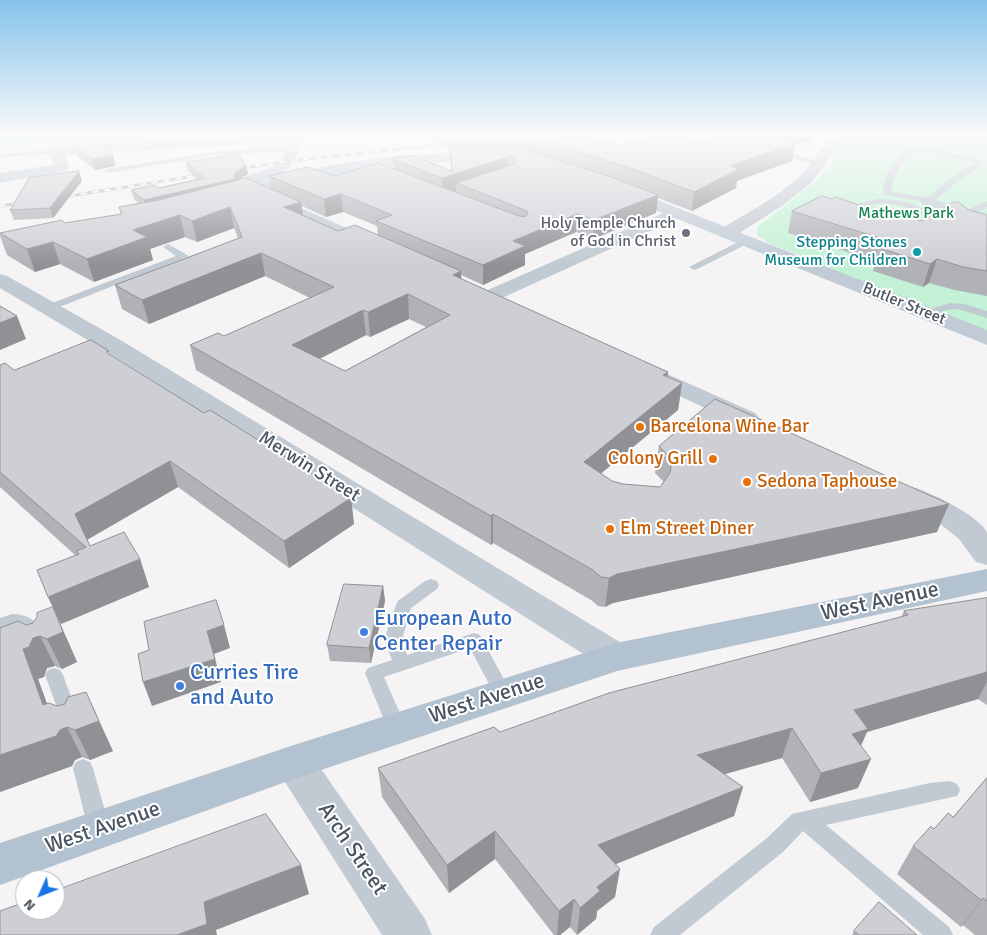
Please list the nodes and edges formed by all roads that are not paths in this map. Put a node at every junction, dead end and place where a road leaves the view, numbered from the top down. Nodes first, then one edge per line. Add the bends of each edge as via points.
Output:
1 (257, 180) edge
2 (294, 180) edge
3 (806, 180) edge
4 (890, 180) edge
5 (954, 180) edge
6 (602, 184) edge
7 (249, 191) junction
8 (216, 200) edge
9 (987, 204) edge
10 (675, 213) junction
11 (926, 214) junction
12 (961, 218) junction
13 (872, 222) edge
14 (987, 226) edge
15 (727, 233) junction
16 (746, 241) junction
17 (168, 247) dead end
18 (382, 250) edge
19 (694, 266) dead end
20 (0, 280) edge
21 (48, 308) junction
22 (515, 310) edge
23 (928, 314) junction
24 (987, 315) edge
25 (987, 338) edge
26 (109, 343) junction
27 (79, 354) edge
28 (632, 365) edge
29 (766, 428) edge
30 (892, 487) edge
31 (987, 554) edge
32 (987, 580) edge
33 (431, 585) dead end
34 (0, 624) edge
35 (41, 646) edge
36 (616, 657) junction
37 (402, 664) junction
38 (54, 675) dead end
39 (503, 694) junction
40 (72, 726) edge
41 (397, 729) junction
42 (294, 762) junction
43 (83, 768) dead end
44 (950, 790) dead end
45 (805, 820) junction
46 (100, 830) junction
47 (0, 864) edge
48 (409, 935) edge
49 (662, 935) edge
50 (941, 935) edge

1 - 7 street via 245,185
2 - 7 main road
3 - 15 street
4 - 11 lane via 887,193
5 - 11 lane
6 - 10 main road, Butler Street
7 - 8 main road
7 - 18 street
9 - 12 lane
10 - 15 main road, Butler Street
10 - 22 street via 479,293
11 - 12 street
11 - 13 lane via 909,206 887,202 868,203 857,208 860,215
12 - 14 street
15 - 16 main road, Butler Street
16 - 19 lane
16 - 23 main road, Butler Street
17 - 21 lane via 184,256
20 - 21 street, Merwin Street
21 - 26 street, Merwin Street
23 - 24 lane via 946,306 961,305
23 - 25 main road, Butler Street
26 - 27 street
26 - 36 street, Merwin Street
28 - 29 street
30 - 31 street via 944,512 970,532
32 - 36 main road, West Avenue
33 - 37 lane via 404,605 393,640
34 - 35 lane via 23,621 33,627
36 - 39 main road, West Avenue
37 - 39 lane via 474,640
37 - 41 lane via 374,673
38 - 40 lane
39 - 41 main road, West Avenue
41 - 42 main road, West Avenue
42 - 46 main road, West Avenue
42 - 48 street, Arch Street
43 - 46 lane
44 - 45 lane
45 - 49 lane via 799,821
45 - 50 lane
46 - 47 main road, West Avenue

